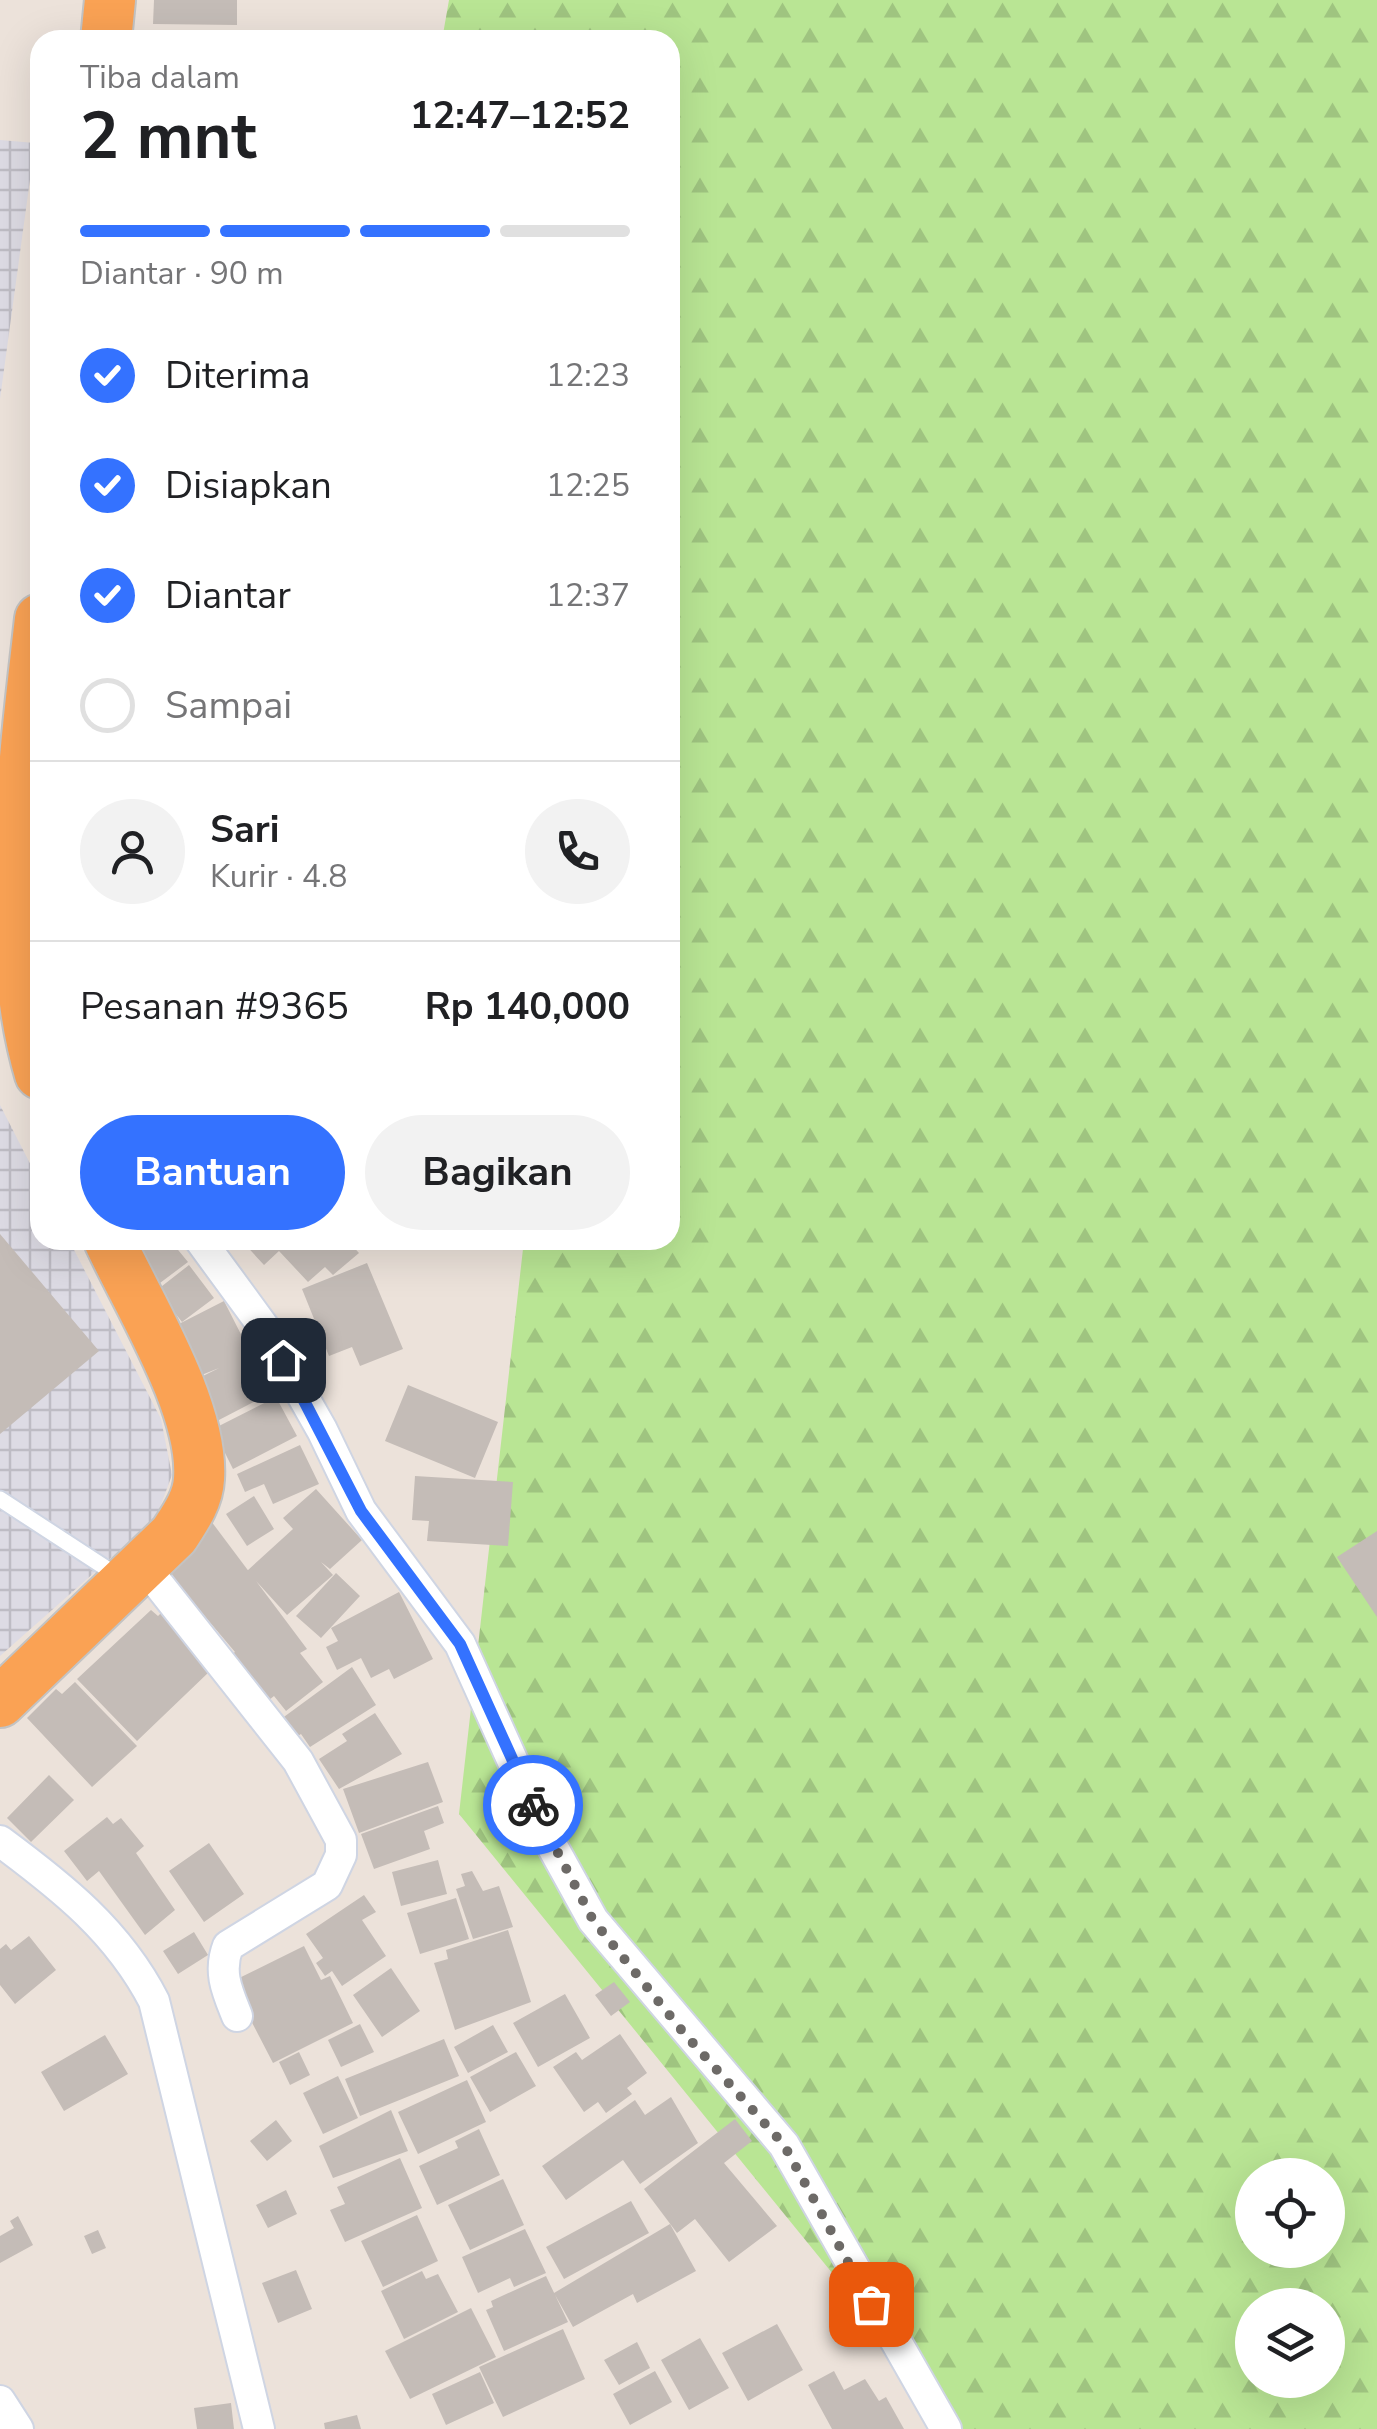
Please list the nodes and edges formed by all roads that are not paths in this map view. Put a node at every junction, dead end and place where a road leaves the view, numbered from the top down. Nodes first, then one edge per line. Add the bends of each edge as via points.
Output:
1 (110, 0) edge
2 (107, 30) edge
3 (30, 688) edge
4 (10, 826) edge
5 (8, 933) edge
6 (30, 1030) edge
7 (114, 1250) edge
8 (207, 1250) edge
9 (0, 1499) edge
10 (136, 1574) junction
11 (0, 1702) edge
12 (0, 1842) edge
13 (236, 2016) dead end
14 (0, 2401) edge
15 (18, 2429) edge
16 (259, 2429) edge
17 (946, 2429) edge

1 - 2 highway
3 - 4 highway
4 - 5 highway
5 - 6 highway
7 - 10 highway via 180,1392 196,1441 199,1480 174,1536
8 - 17 street via 263,1326 361,1511 460,1644 546,1834 593,1920 784,2145
9 - 10 lane
10 - 11 highway
10 - 13 street via 298,1761 341,1840 342,1855 327,1885 228,1946 223,1980
12 - 16 street via 102,1925 136,1964 154,2001
14 - 15 street

